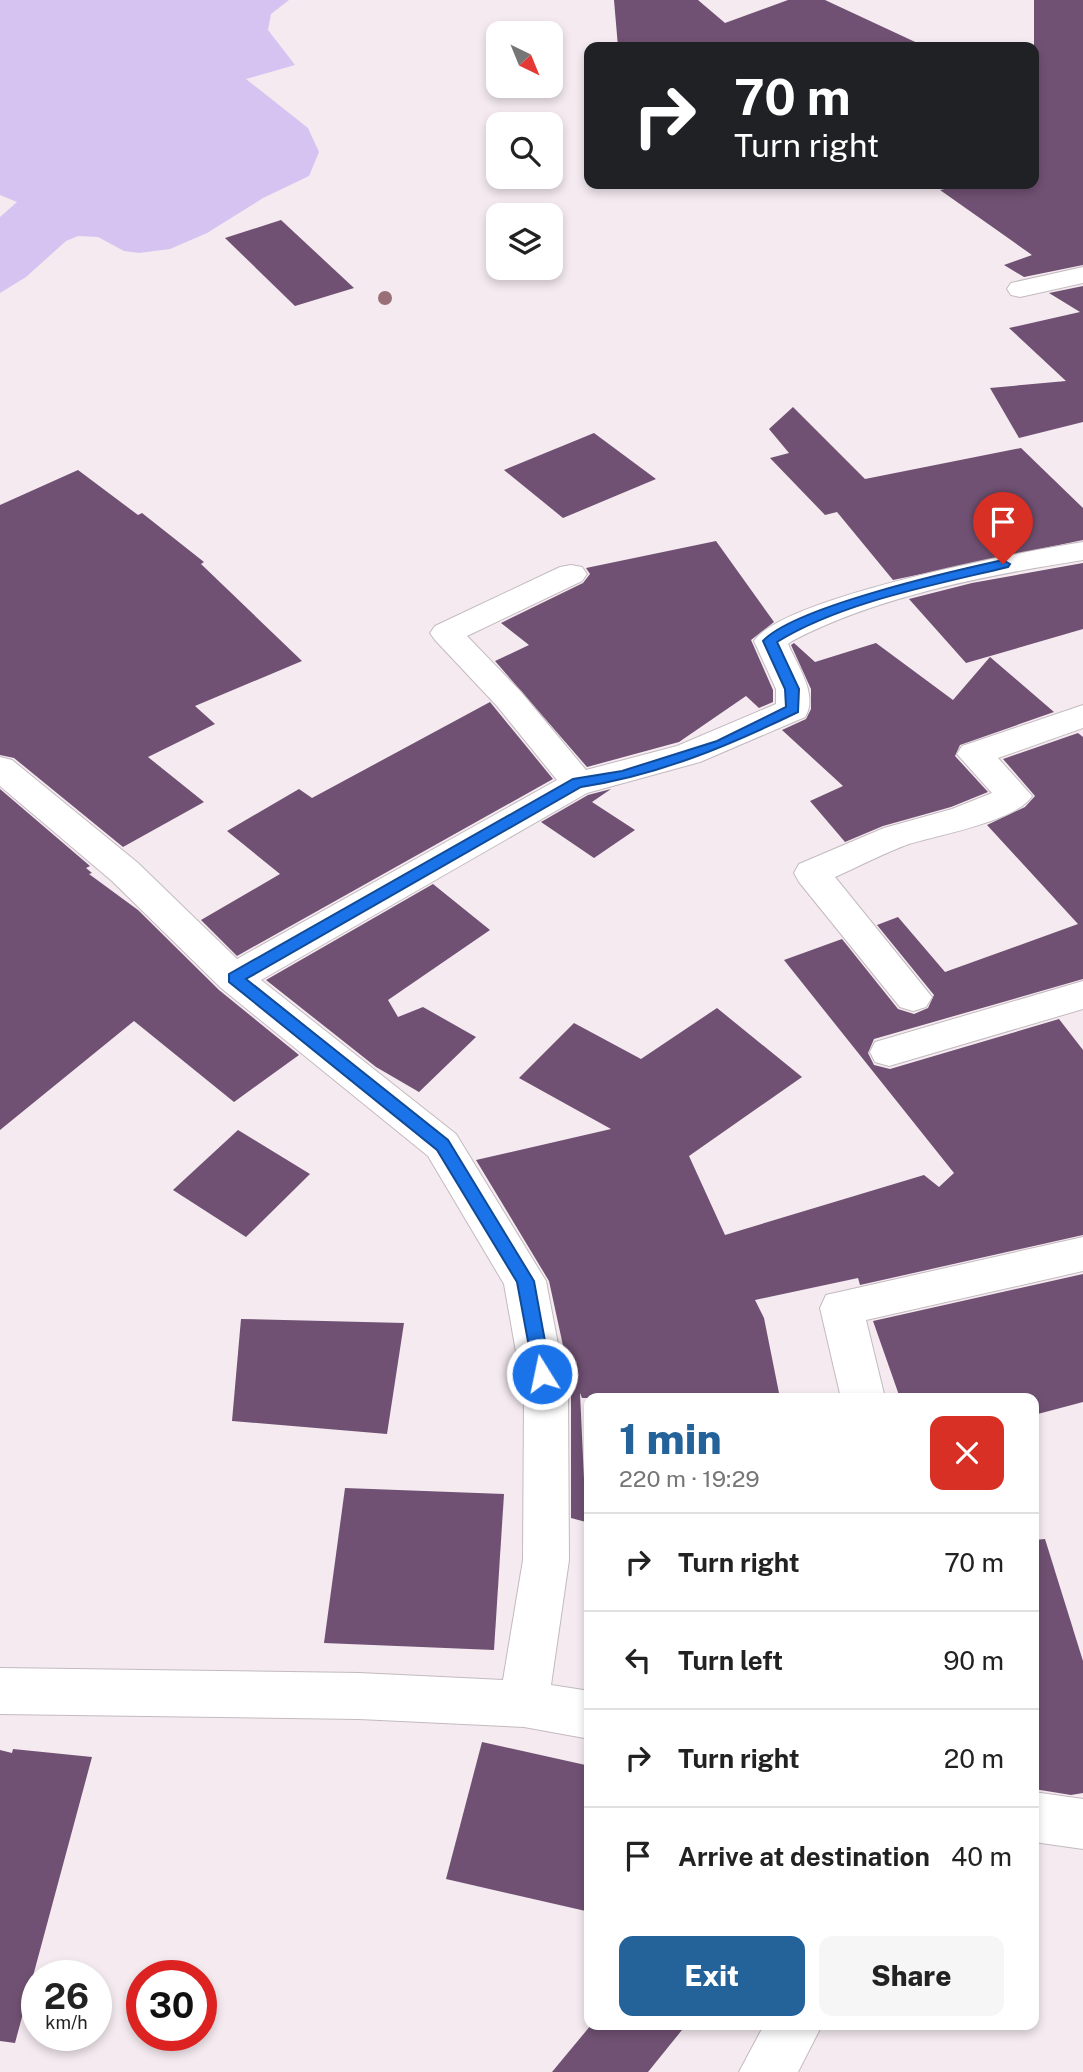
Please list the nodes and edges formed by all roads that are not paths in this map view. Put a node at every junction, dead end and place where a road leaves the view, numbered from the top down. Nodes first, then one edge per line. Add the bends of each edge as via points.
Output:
1 (1083, 275) edge
2 (1020, 289) dead end
3 (1083, 551) edge
4 (571, 575) dead end
5 (1083, 716) edge
6 (0, 768) edge
7 (578, 783) junction
8 (234, 978) junction
9 (1083, 995) edge
10 (913, 997) dead end
11 (889, 1052) dead end
12 (1083, 1254) edge
13 (862, 1393) edge
14 (0, 1691) edge
15 (524, 1704) junction
16 (584, 1714) edge
17 (1039, 1818) edge
18 (1083, 1824) edge
19 (792, 2030) edge
20 (767, 2072) edge

1 - 2 street
3 - 7 street via 925,581 796,624 770,641 792,689 793,709 722,744 624,776
4 - 7 street via 446,633 509,699
5 - 10 street via 974,754 1015,796 963,818 896,836 812,873
6 - 8 street via 125,872
7 - 8 street
8 - 15 street via 442,1145 526,1281 546,1397 546,1560
9 - 11 street
12 - 13 street via 841,1308
14 - 15 street via 359,1696
15 - 16 street
17 - 18 street
19 - 20 street

